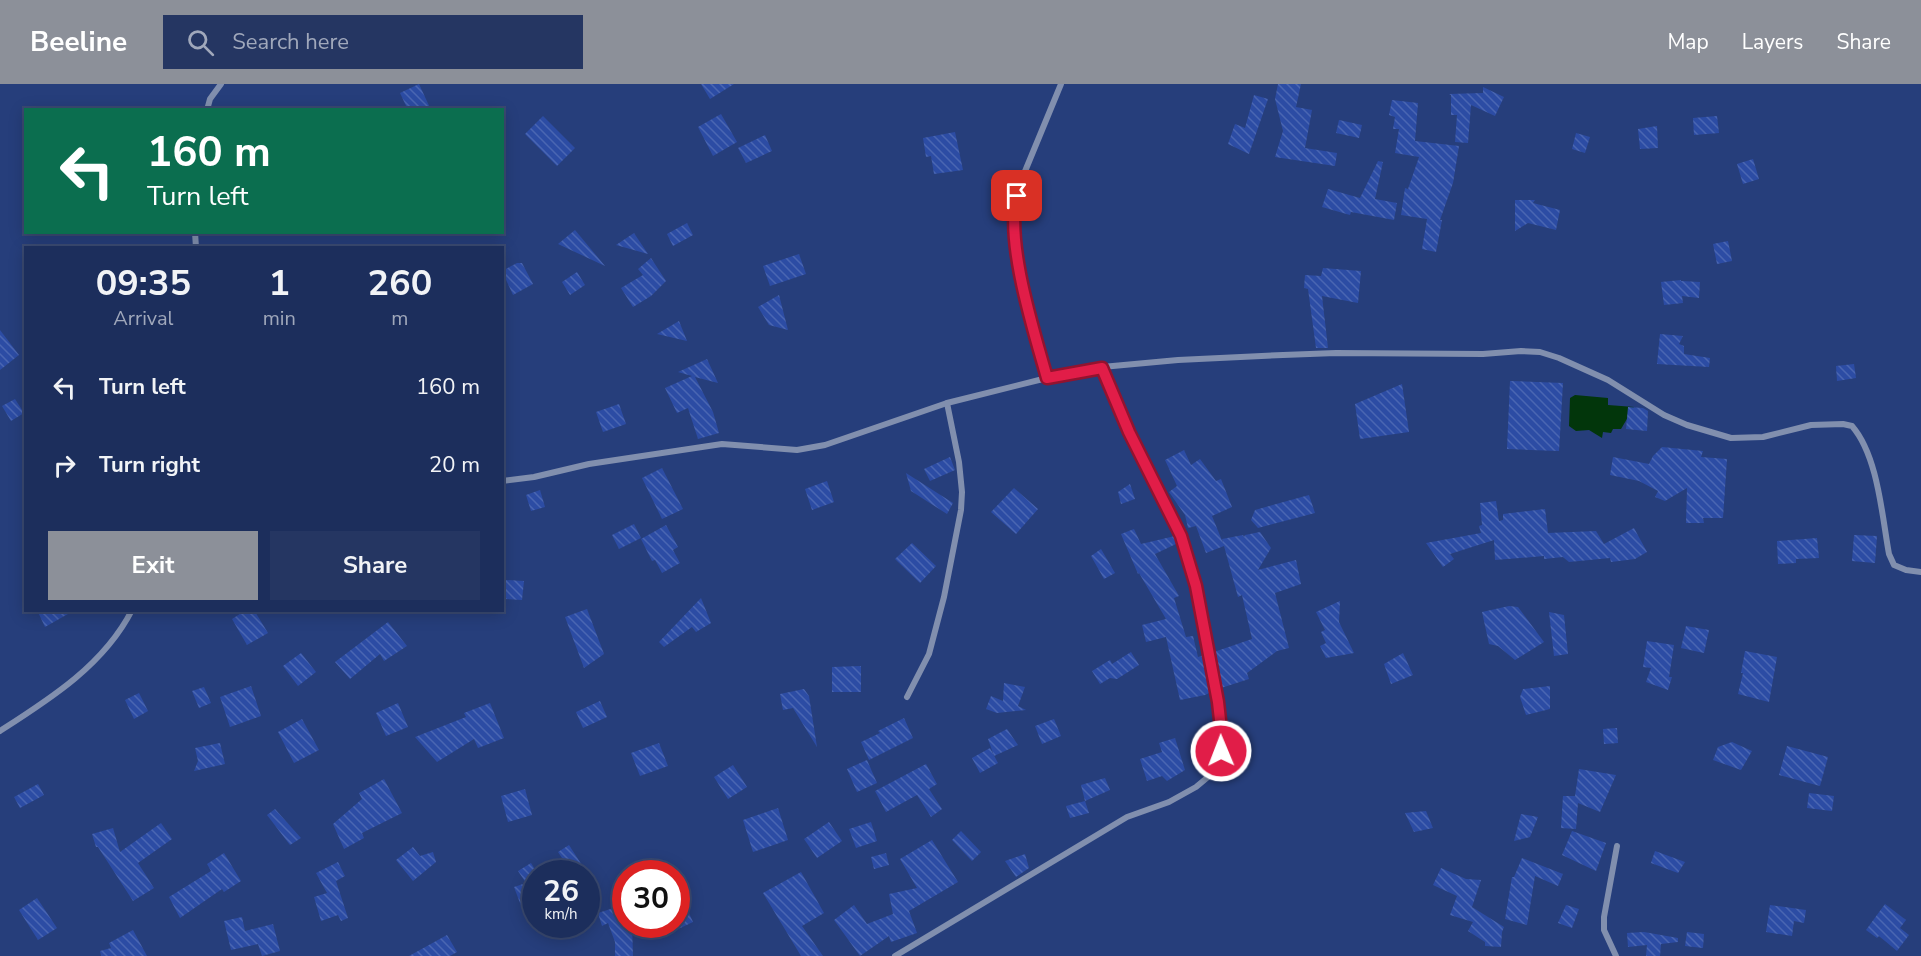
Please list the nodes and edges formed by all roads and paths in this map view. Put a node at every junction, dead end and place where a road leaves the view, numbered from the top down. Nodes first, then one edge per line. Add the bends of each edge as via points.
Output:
1 (221, 84) edge
2 (1061, 84) edge
3 (208, 108) edge
4 (1102, 368) junction
5 (1047, 378) junction
6 (947, 403) junction
7 (504, 481) edge
8 (1921, 573) edge
9 (131, 612) edge
10 (907, 697) dead end
11 (0, 731) edge
12 (1617, 846) dead end
13 (895, 956) edge
14 (1617, 956) edge

1 - 3 street
2 - 5 street via 1021,181 1013,211 1027,305
4 - 5 street
4 - 8 street via 1178,360 1336,353 1540,352 1608,380 1664,415 1731,438 1763,436 1811,425 1852,426 1864,443 1872,467 1894,565
4 - 13 street via 1181,536 1196,586 1218,702 1221,751 1215,767 1196,788 1127,818
5 - 6 street
6 - 7 street via 825,445 797,450 722,444
6 - 10 street via 959,462 961,510 929,654
9 - 11 street via 104,654 38,707
12 - 14 street via 1604,930

